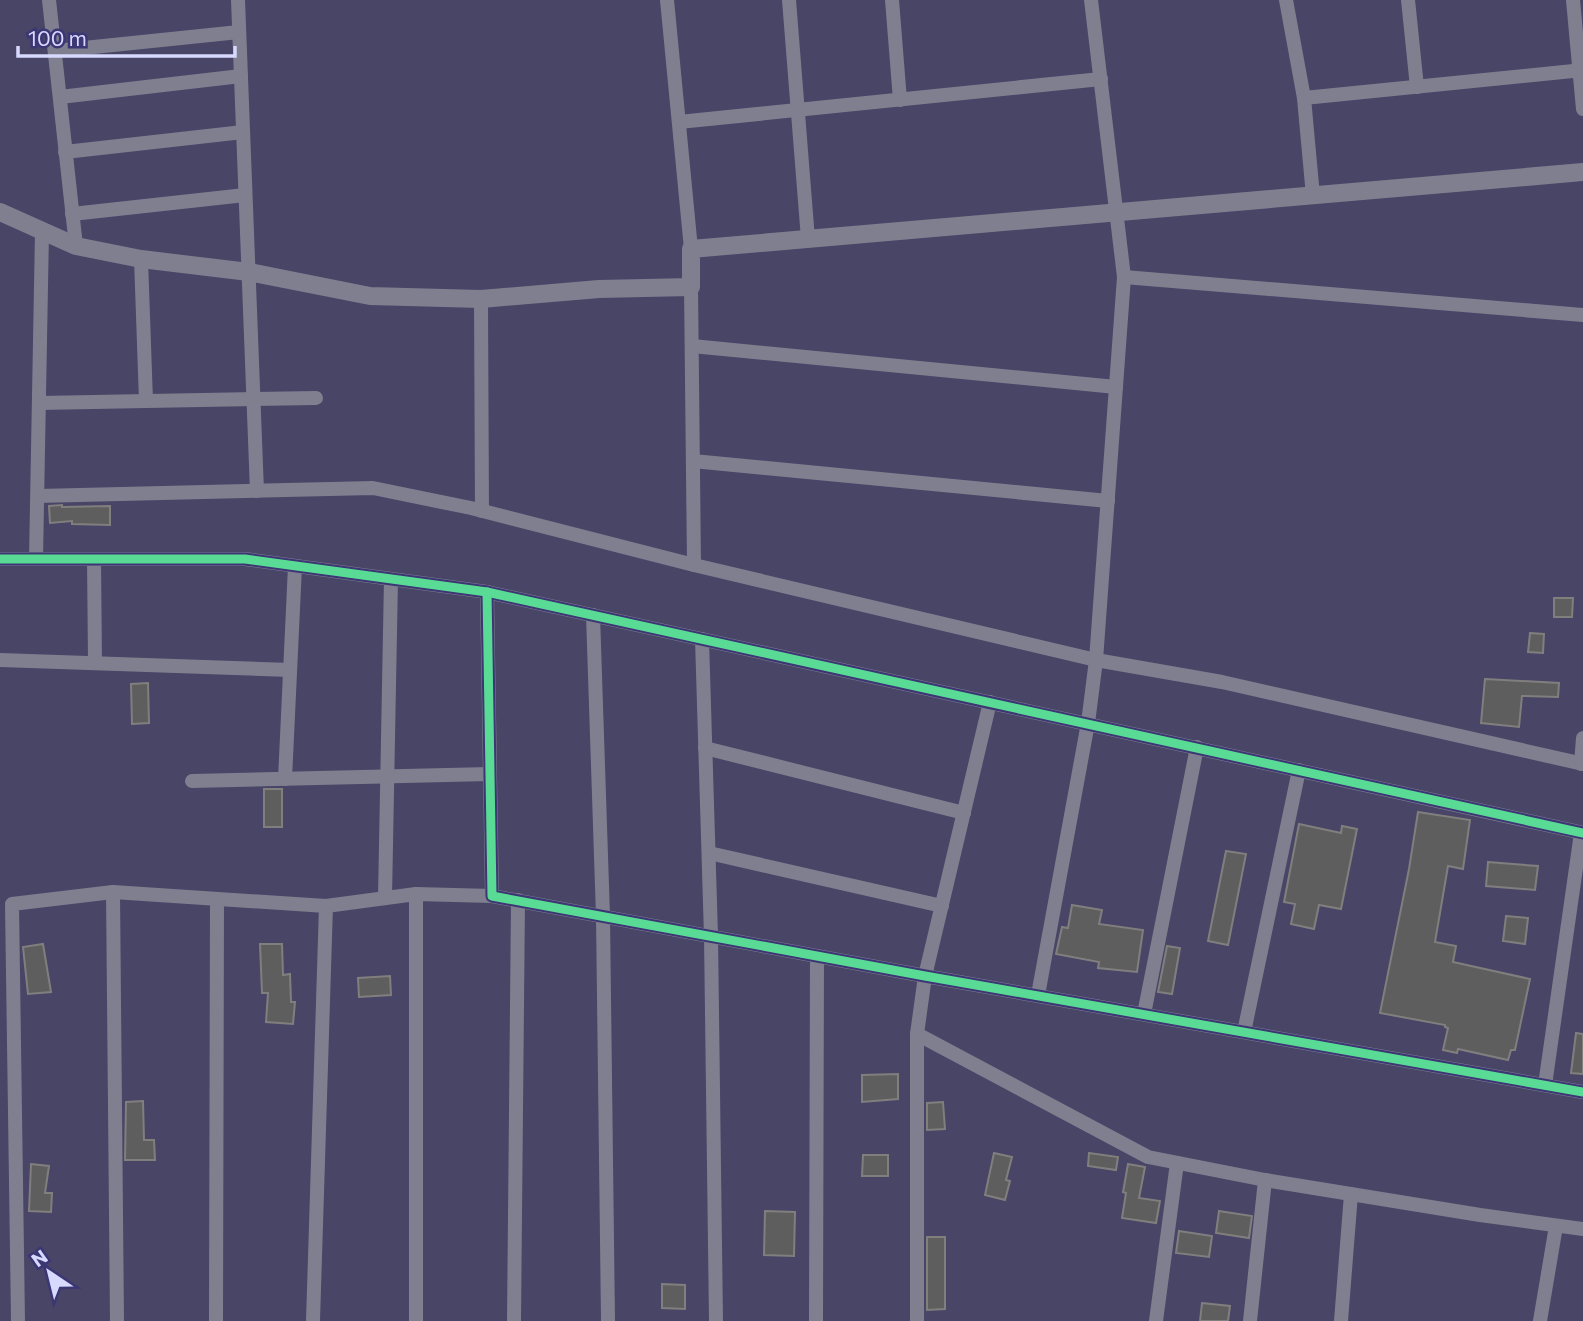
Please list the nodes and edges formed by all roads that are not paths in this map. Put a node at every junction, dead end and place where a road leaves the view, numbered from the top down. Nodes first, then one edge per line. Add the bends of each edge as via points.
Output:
1 (49, 0) edge
2 (238, 0) edge
3 (667, 0) edge
4 (789, 0) edge
5 (891, 0) edge
6 (1091, 0) edge
7 (1286, 0) edge
8 (1408, 0) edge
9 (1573, 0) edge
10 (239, 32) junction
11 (55, 51) junction
12 (1581, 70) edge
13 (241, 76) junction
14 (1101, 79) junction
15 (1417, 86) junction
16 (60, 97) junction
17 (1304, 98) junction
18 (900, 100) junction
19 (1583, 109) edge
20 (797, 110) junction
21 (679, 122) junction
22 (243, 132) junction
23 (65, 152) junction
24 (1583, 172) edge
25 (246, 195) junction
26 (1313, 196) junction
27 (0, 212) edge
28 (1118, 213) junction
29 (72, 214) junction
30 (42, 232) junction
31 (808, 239) junction
32 (76, 246) junction
33 (691, 249) junction
34 (141, 258) junction
35 (249, 272) junction
36 (1124, 277) junction
37 (691, 287) junction
38 (481, 299) junction
39 (1583, 316) edge
40 (692, 346) junction
41 (1116, 387) junction
42 (253, 398) junction
43 (316, 398) dead end
44 (146, 401) junction
45 (39, 403) junction
46 (693, 461) junction
47 (257, 491) junction
48 (38, 496) junction
49 (1108, 501) junction
50 (482, 510) junction
51 (0, 559) edge
52 (36, 559) junction
53 (94, 559) junction
54 (694, 565) junction
55 (295, 566) junction
56 (391, 579) junction
57 (487, 592) junction
58 (593, 615) junction
59 (702, 639) junction
60 (0, 660) edge
61 (1096, 660) junction
62 (94, 663) junction
63 (290, 670) junction
64 (990, 702) junction
65 (1088, 723) junction
66 (1583, 738) edge
67 (1196, 747) junction
68 (705, 748) junction
69 (1582, 764) edge
70 (1299, 770) junction
71 (490, 774) junction
72 (388, 778) junction
73 (285, 779) junction
74 (192, 781) dead end
75 (964, 813) junction
76 (1582, 833) edge
77 (709, 853) junction
78 (113, 892) junction
79 (416, 894) junction
80 (492, 896) junction
81 (385, 898) junction
82 (217, 901) junction
83 (518, 901) junction
84 (326, 906) junction
85 (942, 906) junction
86 (603, 916) junction
87 (711, 936) junction
88 (817, 956) junction
89 (925, 976) junction
90 (1038, 995) junction
91 (1144, 1014) junction
92 (1244, 1032) junction
93 (917, 1034) junction
94 (1545, 1085) junction
95 (1583, 1092) edge
96 (1177, 1163) junction
97 (1265, 1180) junction
98 (1351, 1194) junction
99 (1556, 1226) junction
100 (1583, 1229) edge
101 (18, 1321) edge
102 (117, 1321) edge
103 (216, 1321) edge
104 (313, 1321) edge
105 (416, 1321) edge
106 (514, 1321) edge
107 (608, 1321) edge
108 (716, 1321) edge
109 (816, 1321) edge
110 (916, 1321) edge
111 (1156, 1321) edge
112 (1250, 1321) edge
113 (1341, 1321) edge
114 (1540, 1321) edge

1 - 11 street
2 - 10 street
3 - 21 street
4 - 20 street
5 - 18 street
6 - 14 street
7 - 17 street
8 - 15 street
9 - 12 street
10 - 11 street
10 - 13 street
11 - 16 street
12 - 15 street
12 - 19 street
13 - 16 street
13 - 22 street
14 - 18 street
14 - 28 street
15 - 17 street
16 - 23 street
17 - 26 street
18 - 20 street
20 - 21 street
20 - 31 street
21 - 33 street
22 - 23 street
22 - 25 street
23 - 29 street
24 - 26 street
25 - 29 street
25 - 35 street
26 - 28 street
27 - 30 street
28 - 31 street
28 - 36 street
29 - 32 street
30 - 32 street
30 - 45 street
31 - 33 street
32 - 34 street
33 - 37 street
34 - 35 street
34 - 44 street
35 - 38 street via 370,296
35 - 42 street
36 - 39 street
36 - 41 street
37 - 38 street
37 - 40 street
38 - 50 street
40 - 41 street
40 - 46 street
41 - 49 street
42 - 43 street
42 - 44 street
42 - 47 street
44 - 45 street
45 - 48 street
46 - 49 street
46 - 54 street
47 - 48 street
47 - 50 street via 373,488
48 - 52 street
49 - 61 street
50 - 54 street
51 - 52 street
52 - 53 street
53 - 55 street via 245,559
53 - 62 street
54 - 61 street
55 - 56 street
55 - 63 street
56 - 57 street
56 - 72 street
57 - 58 street
57 - 71 street
58 - 59 street
58 - 86 street
59 - 64 street
59 - 68 street
60 - 62 street
61 - 65 street
61 - 69 street via 1222,682
62 - 63 street
63 - 73 street
64 - 65 street
64 - 75 street
65 - 67 street
65 - 90 street
66 - 69 street
67 - 70 street
67 - 91 street
68 - 75 street
68 - 77 street
70 - 76 street
70 - 92 street
71 - 72 street
71 - 80 street
72 - 73 street
72 - 81 street
73 - 74 street
75 - 85 street
76 - 94 street
77 - 85 street
77 - 87 street
78 - 82 street
78 - 101 street via 12,904
78 - 102 street
79 - 80 street
79 - 81 street
79 - 105 street
80 - 83 street
81 - 84 street
82 - 84 street
82 - 103 street
83 - 86 street
83 - 106 street
84 - 104 street
85 - 89 street
86 - 87 street
86 - 107 street
87 - 88 street
87 - 108 street
88 - 89 street
88 - 109 street
89 - 90 street
89 - 93 street
90 - 91 street
91 - 92 street
92 - 94 street
93 - 96 street via 1149,1157
93 - 110 street
94 - 95 street
96 - 97 street
96 - 111 street
97 - 98 street
97 - 112 street
98 - 99 street
98 - 113 street
99 - 100 street
99 - 114 street

